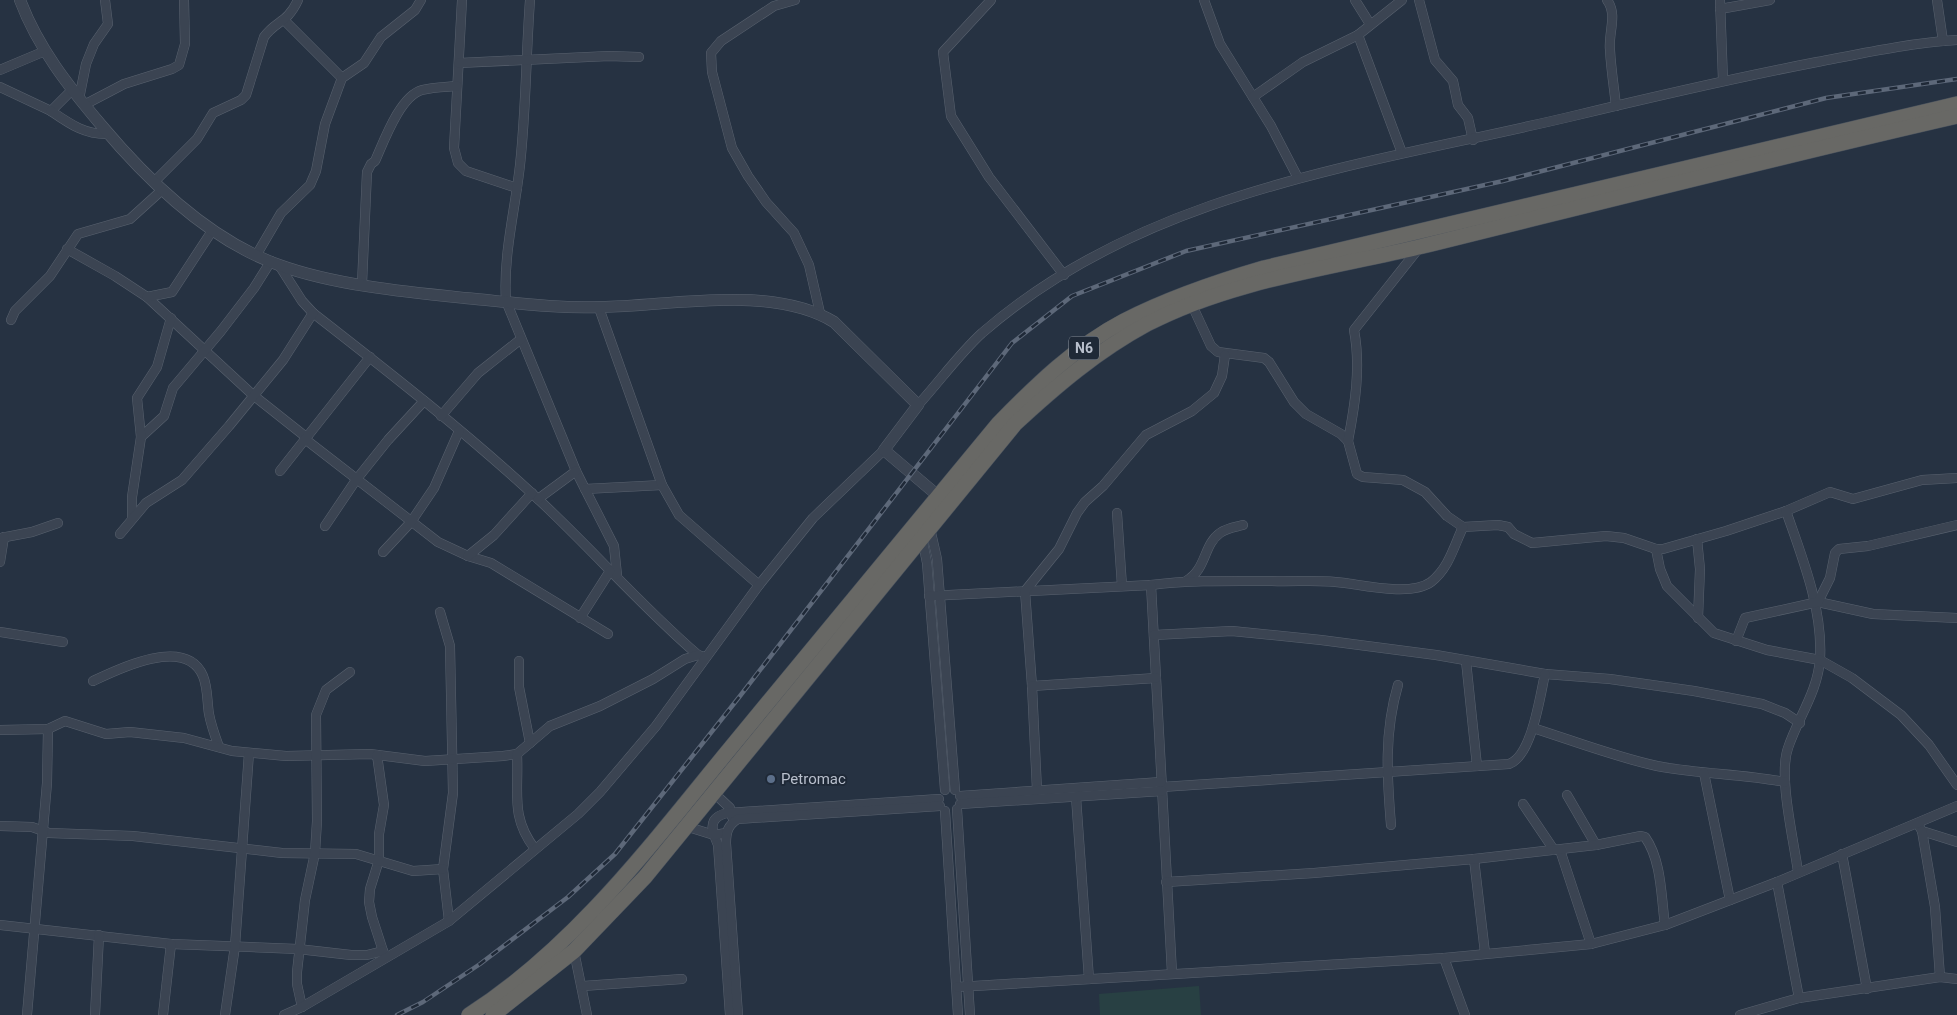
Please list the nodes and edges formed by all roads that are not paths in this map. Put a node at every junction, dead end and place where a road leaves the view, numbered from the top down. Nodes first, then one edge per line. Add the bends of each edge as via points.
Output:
1 (20, 0) edge
2 (105, 0) edge
3 (184, 0) edge
4 (298, 0) edge
5 (421, 0) edge
6 (462, 0) edge
7 (530, 0) edge
8 (991, 0) edge
9 (1204, 0) edge
10 (1355, 0) edge
11 (1402, 0) edge
12 (1418, 0) edge
13 (1606, 0) edge
14 (1770, 0) edge
15 (1937, 0) edge
16 (790, 1) edge
17 (1720, 5) edge
18 (285, 21) junction
19 (1370, 24) junction
20 (1358, 35) junction
21 (1957, 40) edge
22 (1943, 41) junction
23 (45, 51) junction
24 (639, 57) dead end
25 (525, 61) junction
26 (458, 63) junction
27 (0, 70) edge
28 (342, 78) junction
29 (1722, 80) junction
30 (457, 86) junction
31 (0, 87) edge
32 (1253, 97) junction
33 (78, 98) junction
34 (1957, 104) edge
35 (1616, 106) junction
36 (51, 111) junction
37 (1957, 116) edge
38 (109, 134) junction
39 (1473, 140) junction
40 (1402, 153) junction
41 (1298, 178) junction
42 (158, 186) junction
43 (517, 188) junction
44 (212, 230) junction
45 (1420, 246) junction
46 (67, 249) junction
47 (257, 254) junction
48 (275, 263) junction
49 (1064, 275) junction
50 (362, 284) junction
51 (147, 297) junction
52 (506, 302) junction
53 (1192, 305) junction
54 (599, 308) junction
55 (313, 313) junction
56 (820, 313) junction
57 (171, 318) junction
58 (11, 320) dead end
59 (521, 339) junction
60 (203, 351) junction
61 (1226, 354) junction
62 (370, 358) junction
63 (253, 395) junction
64 (424, 401) junction
65 (918, 405) junction
66 (441, 416) junction
67 (459, 431) junction
68 (141, 437) junction
69 (306, 438) junction
70 (1348, 442) junction
71 (884, 450) junction
72 (280, 471) dead end
73 (576, 471) junction
74 (1957, 478) edge
75 (356, 480) junction
76 (662, 485) junction
77 (585, 489) junction
78 (535, 496) junction
79 (943, 501) junction
80 (1786, 510) junction
81 (1117, 513) dead end
82 (132, 518) junction
83 (410, 522) junction
84 (58, 523) dead end
85 (1243, 525) dead end
86 (1957, 525) edge
87 (325, 526) dead end
88 (1463, 527) junction
89 (926, 533) junction
90 (120, 534) dead end
91 (2, 538) edge
92 (1697, 539) junction
93 (1656, 549) junction
94 (383, 552) dead end
95 (468, 556) junction
96 (0, 562) edge
97 (613, 573) junction
98 (1186, 581) junction
99 (760, 585) junction
100 (1151, 585) junction
101 (1122, 586) junction
102 (1025, 591) junction
103 (929, 596) junction
104 (940, 596) junction
105 (1816, 602) junction
106 (440, 612) dead end
107 (580, 618) junction
108 (1698, 618) junction
109 (1957, 618) edge
110 (0, 632) edge
111 (608, 634) dead end
112 (1154, 635) junction
113 (1736, 641) junction
114 (63, 642) dead end
115 (702, 656) junction
116 (1820, 660) junction
117 (519, 661) dead end
118 (1466, 661) junction
119 (350, 672) dead end
120 (1545, 674) junction
121 (1156, 678) junction
122 (94, 681) dead end
123 (1398, 685) dead end
124 (1032, 686) junction
125 (1800, 723) junction
126 (1533, 728) junction
127 (48, 729) junction
128 (0, 730) edge
129 (530, 743) junction
130 (219, 747) junction
131 (249, 753) junction
132 (377, 754) junction
133 (517, 754) junction
134 (316, 757) junction
135 (451, 760) junction
136 (1477, 766) junction
137 (1386, 773) junction
138 (1704, 773) junction
139 (1785, 782) junction
140 (1957, 785) edge
141 (1162, 787) junction
142 (1037, 790) junction
143 (713, 792) junction
144 (1567, 795) dead end
145 (1076, 797) junction
146 (955, 798) junction
147 (1523, 804) dead end
148 (941, 805) junction
149 (1957, 806) edge
150 (732, 813) junction
151 (732, 823) junction
152 (1391, 825) dead end
153 (0, 826) edge
154 (685, 826) junction
155 (1919, 827) junction
156 (42, 830) junction
157 (726, 833) junction
158 (714, 835) junction
159 (1957, 842) edge
160 (1596, 845) junction
161 (242, 849) junction
162 (535, 850) junction
163 (1557, 850) junction
164 (315, 854) junction
165 (1842, 854) junction
166 (1474, 859) junction
167 (379, 860) junction
168 (443, 869) junction
169 (1798, 872) junction
170 (1166, 882) junction
171 (1777, 882) junction
172 (1730, 900) junction
173 (449, 921) junction
174 (0, 925) edge
175 (1664, 925) junction
176 (36, 928) junction
177 (99, 935) junction
178 (170, 944) junction
179 (1591, 944) junction
180 (235, 946) junction
181 (298, 949) junction
182 (574, 951) junction
183 (1485, 953) junction
184 (385, 955) junction
185 (1444, 958) junction
186 (1172, 973) junction
187 (1940, 977) junction
188 (682, 979) dead end
189 (1089, 979) junction
190 (1957, 979) edge
191 (583, 986) junction
192 (968, 987) junction
193 (956, 988) junction
194 (1867, 989) junction
195 (1799, 998) junction
196 (302, 1008) junction
197 (27, 1015) edge
198 (94, 1015) edge
199 (163, 1015) edge
200 (225, 1015) edge
201 (284, 1015) edge
202 (469, 1015) edge
203 (493, 1015) edge
204 (587, 1015) edge
205 (730, 1015) edge
206 (738, 1015) edge
207 (958, 1015) edge
208 (970, 1015) edge
209 (1465, 1015) edge
210 (1740, 1015) edge

1 - 23 street via 28,23
2 - 33 street via 108,24 94,44
3 - 33 street via 185,44 179,65
4 - 18 street
5 - 28 street via 415,10 381,37 364,63
6 - 26 street
7 - 25 street
8 - 49 street via 943,52 951,116 989,177
9 - 32 street via 1220,44
10 - 19 street
11 - 19 street
12 - 39 street via 1435,60 1452,81 1458,105 1468,118
13 - 35 street via 1612,12 1609,47
14 - 17 street
15 - 22 street
16 - 56 street via 774,6 721,41 712,54 712,72 732,148 766,202 794,233 810,265
17 - 29 street
18 - 28 street
18 - 42 street via 270,29 264,37 246,95 213,113 197,139
19 - 20 street
20 - 32 street via 1303,62
20 - 40 street
21 - 22 street
22 - 29 street via 1879,49
23 - 27 street
23 - 33 street
24 - 25 street
25 - 26 street
25 - 43 street via 524,126
26 - 30 street
28 - 47 street via 325,124 310,185 281,213
29 - 35 street
30 - 43 street via 454,148 458,163 466,171
30 - 50 street via 421,90 409,96 367,172
31 - 36 street
32 - 41 street
33 - 36 street
33 - 38 street
34 - 79 highway, N6 via 1264,268 1214,283 1124,321 1088,344 1037,385 998,424
35 - 39 street
36 - 38 street via 89,133
37 - 45 highway, N6
38 - 42 street
39 - 40 street
40 - 41 street
41 - 49 street via 1164,222
42 - 44 street
42 - 46 street via 130,219 83,231 74,237
43 - 52 street via 504,278
44 - 47 street
44 - 51 street via 172,292 165,296
45 - 53 highway, N6 via 1262,282
45 - 70 street via 1354,330 1358,348 1356,395
46 - 51 street
46 - 58 street via 50,276 15,311
47 - 48 street
48 - 50 street
48 - 55 street
48 - 60 street
49 - 65 street via 1032,293 980,335
50 - 52 street via 400,292
51 - 57 street
52 - 54 street
52 - 59 street
53 - 61 street via 1211,346
53 - 79 highway, N6 via 1104,349 1074,371 1015,424
54 - 56 street via 734,299 778,302
54 - 76 street
55 - 62 street
55 - 63 street via 283,360
56 - 65 street via 834,322
57 - 60 street
57 - 68 street via 157,367 137,398
59 - 66 street via 478,373
59 - 73 street
60 - 63 street
60 - 68 street via 173,388 164,416
61 - 70 street via 1264,358 1294,402
61 - 102 street via 1222,376 1214,393 1192,410 1146,435 1085,502 1060,549
62 - 64 street
62 - 69 street
63 - 69 street
63 - 82 street via 182,480 146,503
64 - 66 street
64 - 75 street
65 - 71 street
66 - 67 street
67 - 78 street
67 - 83 street via 434,488
68 - 82 street
69 - 72 street
69 - 75 street
70 - 88 street via 1357,474 1403,480 1426,492 1447,516
71 - 79 street
71 - 99 street via 813,518
73 - 77 street
73 - 78 street
74 - 80 street via 1922,480 1853,499 1830,492
75 - 83 street
75 - 87 street
76 - 77 street
76 - 99 street via 679,515
77 - 97 street via 614,546
78 - 95 street
78 - 97 street
79 - 89 highway, N6
79 - 202 highway, N6 via 622,878 560,943 518,980
80 - 92 street
80 - 105 street
81 - 101 street
82 - 90 street
83 - 94 street
83 - 95 street via 438,542
84 - 91 street
85 - 98 street via 1220,533 1213,540 1199,571
86 - 105 street via 1868,546 1839,549 1835,553 1830,578
88 - 93 street via 1508,527 1532,543 1606,536 1624,538
88 - 98 street via 1446,567 1422,586 1369,587 1309,580
89 - 103 street
89 - 104 street via 937,560
89 - 143 highway, N6
91 - 96 street
92 - 93 street
92 - 108 street via 1700,569
93 - 108 street via 1658,564 1668,586
95 - 107 street via 492,563
97 - 107 street
97 - 115 street via 658,621
98 - 100 street
99 - 115 street
100 - 101 street
100 - 112 street
101 - 102 street
102 - 104 street
102 - 124 street
103 - 104 street
103 - 146 street
104 - 146 street
105 - 109 street via 1873,614
105 - 113 street via 1745,618
105 - 116 street
106 - 135 street via 450,646
107 - 111 street
108 - 113 street via 1714,633
110 - 114 street
112 - 118 street via 1232,631
112 - 121 street
113 - 116 street
115 - 129 street via 685,659 600,706 556,723
115 - 162 street via 656,726 600,792
116 - 125 street via 1818,676
116 - 140 street via 1852,678 1901,716 1930,745
117 - 129 street via 519,687
118 - 120 street
118 - 136 street
119 - 134 street via 326,690 321,700 316,716
120 - 125 street via 1610,679 1762,704
120 - 126 street
121 - 124 street
121 - 141 street
122 - 130 street via 113,671 166,656 188,659 203,675 211,724
123 - 137 street via 1389,722
124 - 142 street
125 - 139 street via 1787,748
126 - 136 street via 1514,762
126 - 138 street via 1656,766
127 - 128 street
127 - 130 street via 65,721 106,734 130,732 184,738
127 - 156 street
129 - 133 street
130 - 131 street
131 - 134 street
131 - 161 street
132 - 134 street
132 - 135 street via 425,761
132 - 167 street via 384,805
133 - 135 street
133 - 162 street via 517,814 520,827
134 - 164 street
135 - 168 street via 453,793
136 - 137 street
137 - 141 street
137 - 152 street
138 - 139 street via 1746,775
138 - 172 street
139 - 169 street
141 - 142 street
141 - 145 street
141 - 170 street
142 - 146 street
143 - 150 street
143 - 154 highway, N6
144 - 160 street
145 - 146 street
145 - 189 street
146 - 148 street
146 - 148 street
146 - 192 street
147 - 163 street
148 - 150 street
148 - 151 street via 738,819
148 - 193 street
149 - 155 street
150 - 151 street
150 - 158 street via 718,815 713,821
151 - 157 street
153 - 156 street
154 - 158 street
154 - 182 highway, N6 via 645,877
155 - 159 street
155 - 165 street
155 - 187 street via 1935,907
156 - 161 street via 168,839
156 - 176 street
157 - 158 street
157 - 206 street
158 - 205 street via 718,845
160 - 163 street
160 - 175 street via 1645,837 1656,864
161 - 164 street
161 - 180 street
162 - 173 street
163 - 166 street
163 - 179 street
164 - 167 street via 356,854
164 - 181 street
165 - 169 street
165 - 194 street
166 - 170 street
166 - 183 street
167 - 168 street via 413,871
167 - 184 street via 369,902
168 - 173 street
169 - 171 street
170 - 186 street
171 - 172 street
171 - 195 street
172 - 175 street
173 - 184 street
174 - 176 street
175 - 179 street
176 - 177 street
176 - 197 street
177 - 178 street
177 - 198 street
178 - 180 street
178 - 199 street
179 - 183 street
180 - 181 street
180 - 200 street
181 - 184 street
181 - 196 street via 296,984
182 - 191 street
182 - 203 highway, N6
183 - 185 street
184 - 196 street
185 - 186 street
185 - 209 street
186 - 189 street
187 - 190 street
187 - 194 street
188 - 191 street
189 - 192 street
191 - 204 street
192 - 193 street
192 - 208 street
193 - 207 street
194 - 195 street
195 - 210 street
196 - 201 street

